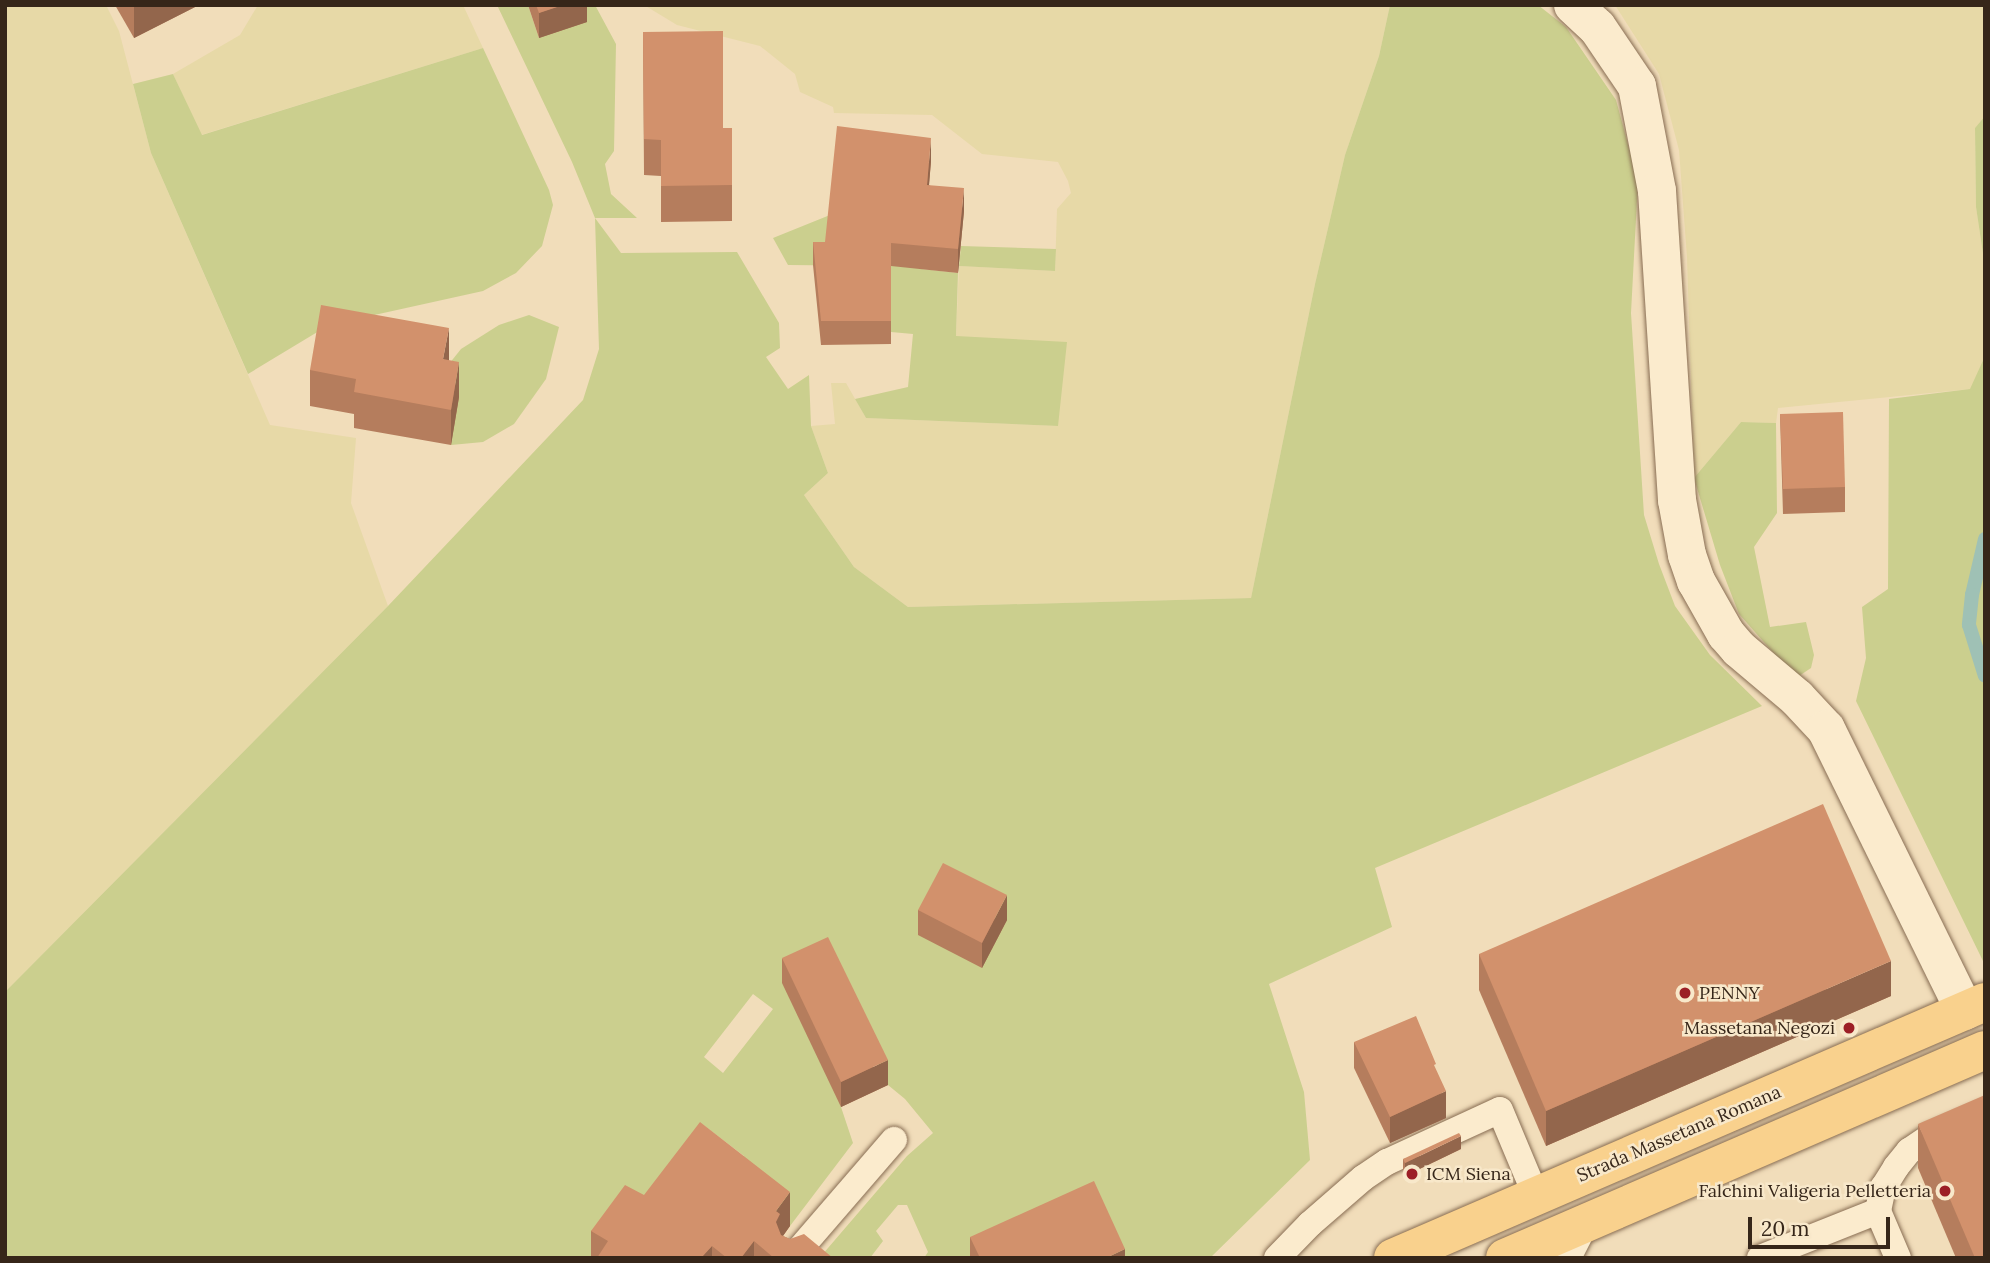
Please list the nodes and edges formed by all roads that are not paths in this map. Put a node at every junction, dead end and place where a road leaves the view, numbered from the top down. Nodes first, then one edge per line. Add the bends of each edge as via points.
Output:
1 (1573, 5) edge
2 (1975, 1006) edge
3 (1985, 1050) edge
4 (1985, 1114) edge
5 (894, 1140) dead end
6 (1536, 1196) junction
7 (1878, 1211) junction
8 (1585, 1224) junction
9 (792, 1258) edge
10 (1277, 1258) edge
11 (1393, 1258) edge
12 (1505, 1258) edge
13 (1568, 1258) edge
14 (1760, 1258) edge
15 (1898, 1258) edge

1 - 2 street, Strada Massetana Romana via 1597,27 1637,86 1657,191 1677,500 1696,581 1726,634 1826,729
2 - 6 main road, Strada Massetana Romana
3 - 8 main road
4 - 7 lane via 1909,1151 1883,1188
5 - 9 lane
6 - 10 lane via 1500,1110 1387,1162 1310,1224
6 - 11 main road, Strada Massetana Romana
7 - 14 lane
7 - 15 lane
8 - 12 main road
8 - 13 lane

